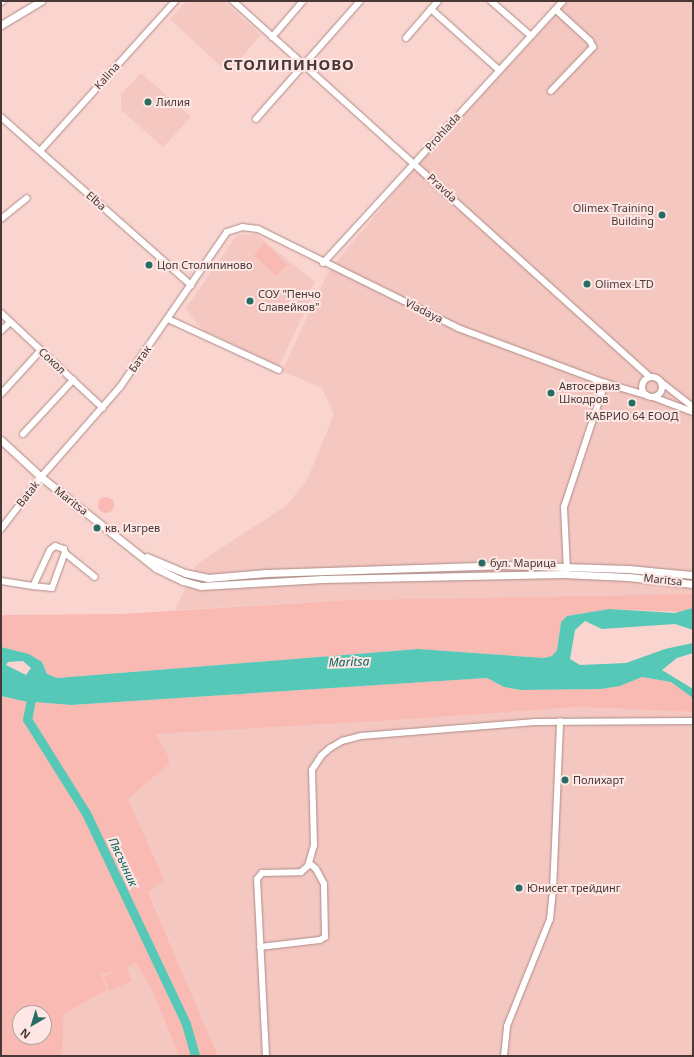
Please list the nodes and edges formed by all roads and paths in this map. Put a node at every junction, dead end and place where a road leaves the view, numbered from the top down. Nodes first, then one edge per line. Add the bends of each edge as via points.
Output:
1 (41, 1) edge
2 (175, 1) edge
3 (233, 1) edge
4 (303, 1) edge
5 (360, 1) edge
6 (438, 1) edge
7 (491, 1) edge
8 (561, 2) edge
9 (432, 9) junction
10 (555, 9) junction
11 (1, 25) edge
12 (530, 35) junction
13 (272, 37) junction
14 (406, 38) dead end
15 (304, 65) junction
16 (499, 70) junction
17 (551, 91) dead end
18 (1, 117) edge
19 (256, 120) dead end
20 (40, 151) junction
21 (415, 163) junction
22 (27, 198) dead end
23 (1, 219) edge
24 (227, 232) joint
25 (323, 263) junction
26 (191, 286) junction
27 (1, 313) edge
28 (168, 320) junction
29 (10, 322) junction
30 (1, 332) edge
31 (41, 350) junction
32 (279, 370) dead end
33 (650, 377) junction
34 (73, 380) junction
35 (661, 382) junction
36 (605, 383) junction
37 (643, 383) junction
38 (626, 388) junction
39 (1, 394) edge
40 (650, 396) junction
41 (693, 407) edge
42 (103, 408) junction
43 (693, 412) edge
44 (23, 434) dead end
45 (1, 440) edge
46 (41, 477) junction
47 (1, 529) edge
48 (65, 553) junction
49 (140, 553) junction
50 (567, 565) junction
51 (567, 574) junction
52 (693, 575) edge
53 (95, 577) dead end
54 (1, 582) edge
55 (693, 584) edge
56 (33, 586) junction
57 (560, 721) junction
58 (693, 721) edge
59 (309, 863) junction
60 (260, 947) junction
61 (266, 1056) edge
62 (504, 1056) edge

1 - 11 street
2 - 20 street, Kalina
3 - 13 street, Pravda
4 - 13 street
5 - 15 street
6 - 9 street
7 - 12 street
8 - 10 street, Prohlada
9 - 14 street
9 - 16 street
10 - 12 street, Prohlada
10 - 17 street via 590,41 593,47
12 - 16 street, Prohlada
13 - 15 street, Pravda
15 - 19 street
15 - 21 street, Pravda via 381,136
16 - 21 street, Prohlada
18 - 20 street, Elba
20 - 26 street, Elba
21 - 25 street, Prohlada
21 - 33 street, Pravda
22 - 23 street
24 - 25 street, Vladaya via 242,227 258,229
24 - 26 street, Батак
25 - 36 street, Vladaya via 458,328
26 - 28 street, Батак
27 - 29 street, Сокол
28 - 32 street
28 - 42 street, Батак
29 - 30 street
29 - 31 street, Сокол
31 - 34 street, Сокол
31 - 39 street
33 - 35 street
33 - 37 street, Vladaya
34 - 42 street, Сокол
34 - 44 street
35 - 40 street via 661,392
35 - 41 street
36 - 38 street, Vladaya
36 - 50 street via 564,507
37 - 38 street, Vladaya
37 - 40 street via 642,390
38 - 40 street, Vladaya
40 - 43 street, Vladaya
42 - 46 street, Батак
45 - 46 street, Maritsa
46 - 47 street, Batak
46 - 49 street, Maritsa
48 - 53 street
48 - 56 street via 52,588
48 - 56 street via 59,546 50,550
49 - 50 street, Maritsa via 185,573 208,578 266,573
49 - 51 street, Maritsa via 156,568 183,581 201,586 323,579
50 - 51 street
50 - 52 street, Maritsa
51 - 55 street, Maritsa
54 - 56 street
57 - 58 street
57 - 59 street via 361,736 342,741 321,756 312,770 314,846
57 - 62 street via 550,919 507,1026
59 - 60 street via 301,872 259,875
59 - 60 street via 316,868 324,884 325,937 320,940
60 - 61 street

